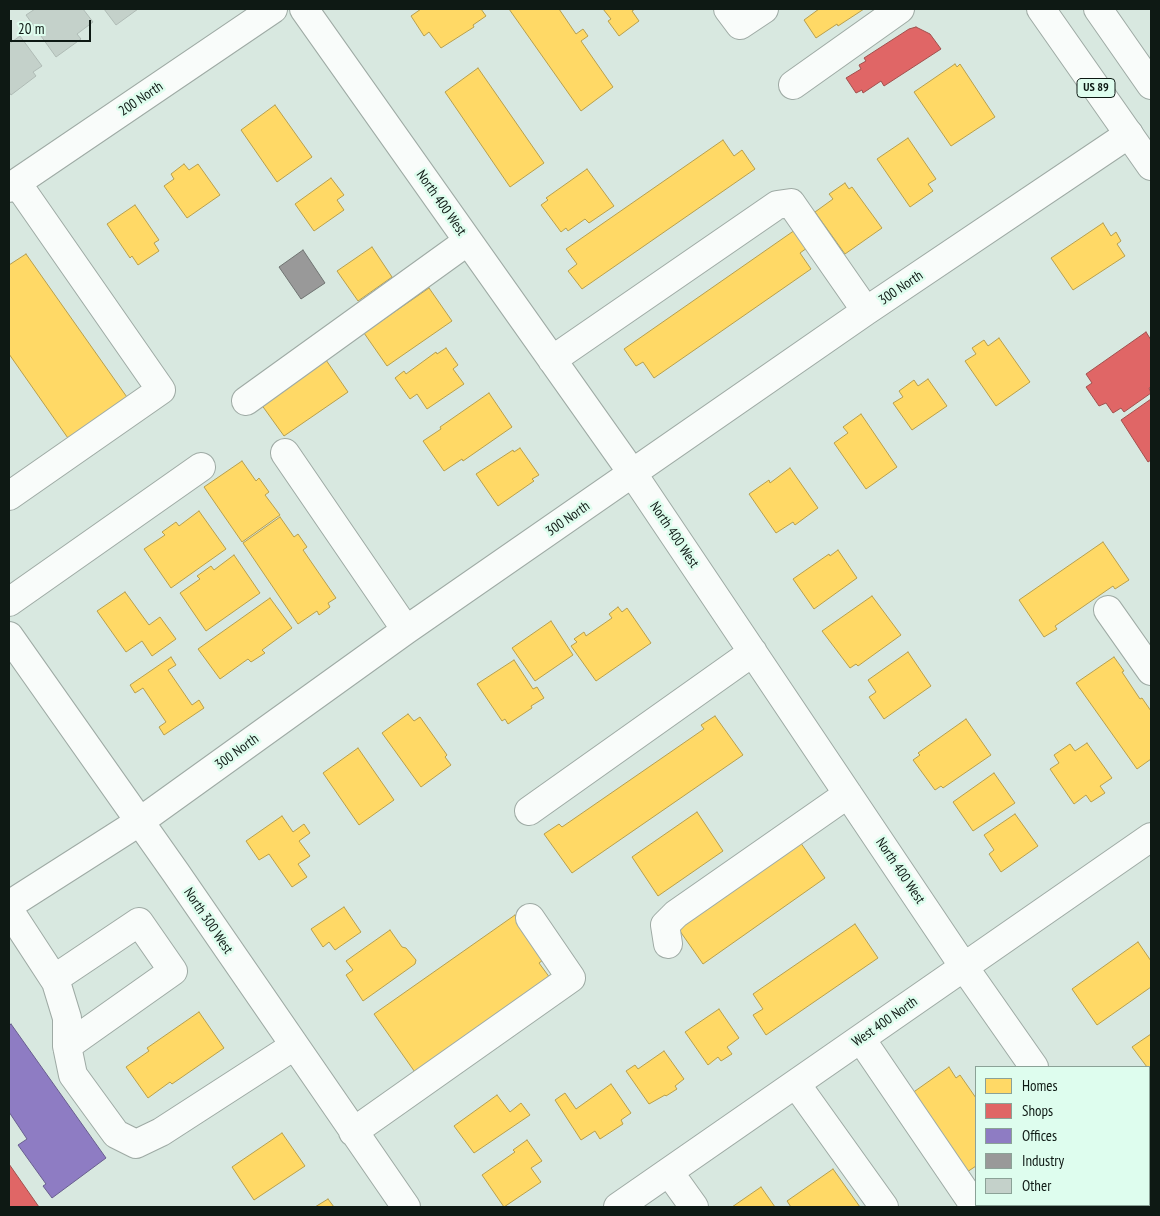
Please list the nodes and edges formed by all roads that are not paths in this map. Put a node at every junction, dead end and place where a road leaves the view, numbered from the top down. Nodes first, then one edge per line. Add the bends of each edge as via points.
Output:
1 (273, 9) edge
2 (304, 9) edge
3 (728, 9) edge
4 (764, 9) edge
5 (900, 9) edge
6 (1041, 9) edge
7 (1098, 9) edge
8 (793, 85) dead end
9 (1151, 85) edge
10 (1129, 134) junction
11 (1151, 166) edge
12 (13, 185) edge
13 (468, 241) junction
14 (866, 311) junction
15 (552, 360) junction
16 (246, 401) dead end
17 (285, 454) dead end
18 (201, 467) dead end
19 (633, 474) junction
20 (9, 496) edge
21 (9, 602) edge
22 (1108, 610) dead end
23 (406, 630) junction
24 (9, 636) edge
25 (753, 652) junction
26 (1151, 671) edge
27 (848, 794) junction
28 (529, 810) dead end
29 (140, 822) junction
30 (1151, 837) edge
31 (9, 905) edge
32 (9, 910) edge
33 (530, 918) dead end
34 (668, 944) dead end
35 (964, 967) junction
36 (54, 979) junction
37 (861, 1039) junction
38 (67, 1046) junction
39 (294, 1046) junction
40 (1033, 1066) edge
41 (796, 1084) junction
42 (353, 1132) junction
43 (669, 1172) junction
44 (974, 1205) dead end
45 (406, 1207) edge
46 (618, 1207) edge
47 (694, 1207) edge
48 (884, 1207) edge

1 - 12 street, 200 North
2 - 13 street, North 400 West
3 - 4 street via 740,25
5 - 8 street
6 - 10 street, US 89
7 - 9 street
10 - 11 street, US 89
10 - 14 street, 300 North
12 - 20 street via 161,390
13 - 15 street, North 400 West
13 - 16 street
14 - 15 street via 791,203 777,205
14 - 19 street, 300 North
15 - 19 street, North 400 West
17 - 23 street
18 - 21 street
19 - 23 street, 300 North
19 - 25 street, North 400 West
22 - 26 street
23 - 29 street, 300 North
24 - 29 street, North 300 West
25 - 27 street, North 400 West
25 - 28 street
27 - 34 street via 676,914 665,925
27 - 35 street, North 400 West
29 - 31 street, 300 North
29 - 39 street, North 300 West
30 - 35 street, West 400 North
32 - 36 street
33 - 42 street via 571,978
35 - 37 street, West 400 North
35 - 40 street, North 400 West
36 - 38 street via 67,1018
36 - 38 street via 139,922 173,971
37 - 41 street, West 400 North
37 - 44 street
38 - 39 street via 72,1075 116,1134 136,1144 161,1132
39 - 42 street, North 300 West
41 - 43 street, West 400 North
41 - 48 street
42 - 45 street, North 300 West
43 - 46 street, West 400 North
43 - 47 street

